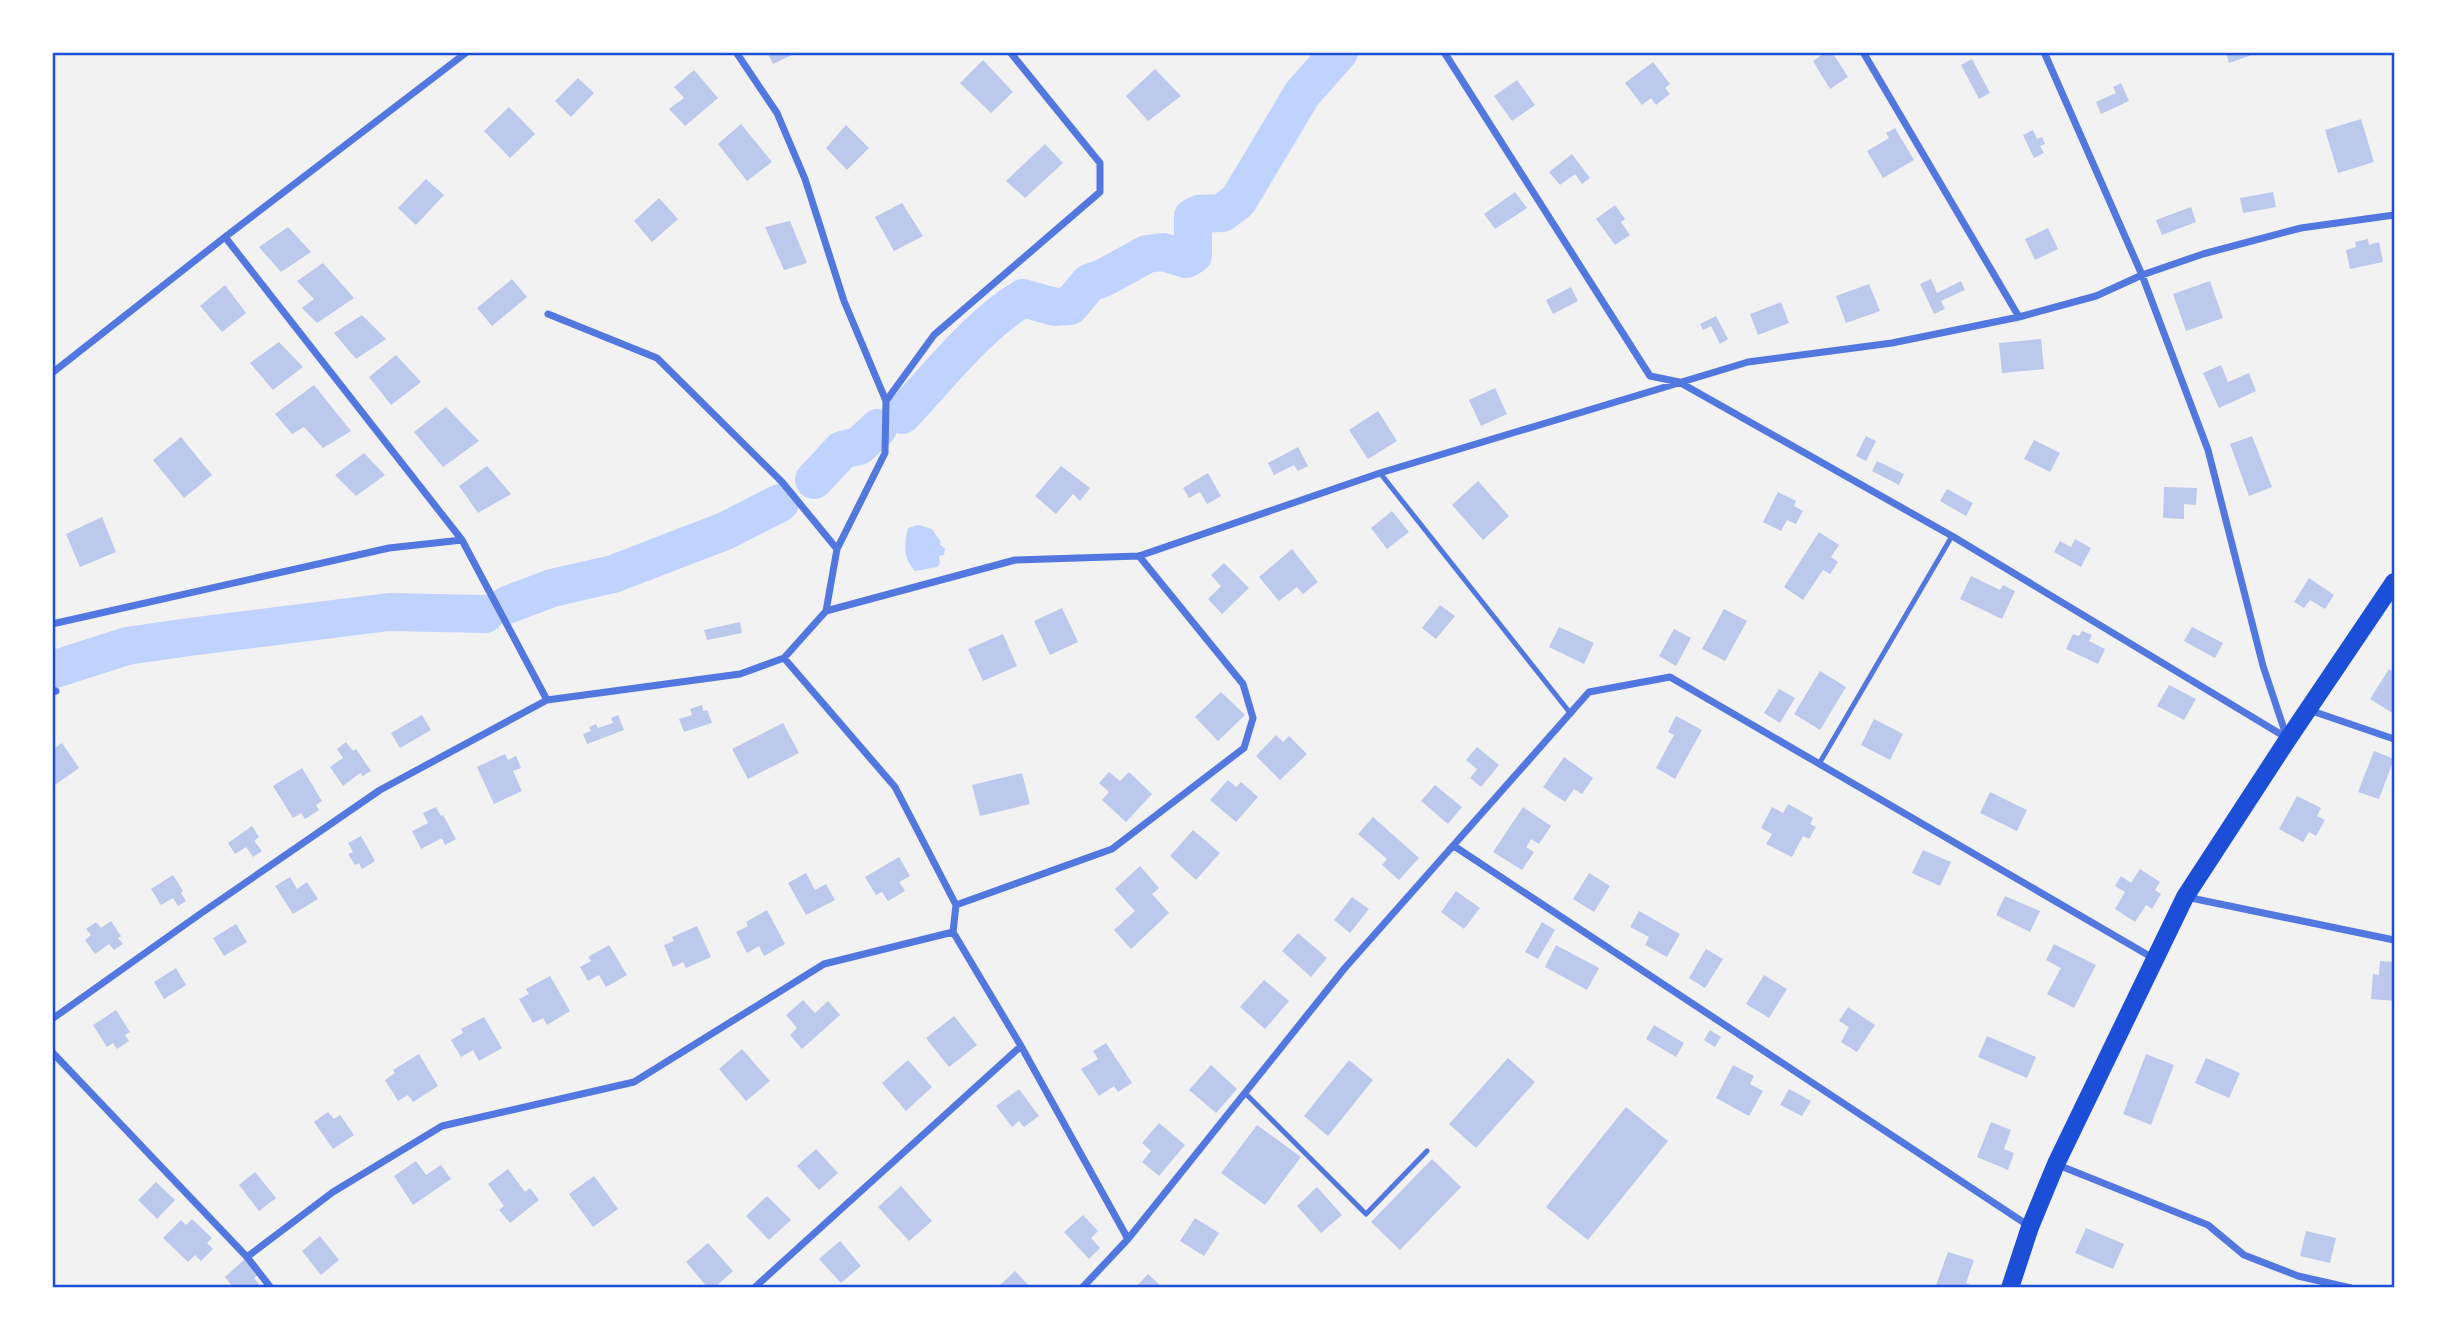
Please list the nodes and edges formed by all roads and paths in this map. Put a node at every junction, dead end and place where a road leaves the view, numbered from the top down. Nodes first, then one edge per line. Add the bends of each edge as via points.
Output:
1 (467, 52) edge
2 (736, 52) edge
3 (1010, 52) edge
4 (1444, 52) edge
5 (1863, 52) edge
6 (2044, 52) edge
7 (2395, 215) edge
8 (225, 237) junction
9 (2142, 275) junction
10 (548, 314) dead end
11 (2019, 317) junction
12 (52, 373) edge
13 (1679, 382) junction
14 (886, 401) junction
15 (1380, 473) junction
16 (1952, 536) junction
17 (462, 540) junction
18 (837, 549) junction
19 (1139, 556) junction
20 (2395, 582) edge
21 (826, 611) junction
22 (52, 624) edge
23 (784, 658) junction
24 (547, 700) junction
25 (2308, 709) junction
26 (1571, 714) junction
27 (2395, 738) edge
28 (2288, 739) junction
29 (1819, 764) junction
30 (1454, 846) junction
31 (2185, 897) junction
32 (956, 905) junction
33 (953, 932) junction
34 (2395, 940) edge
35 (2153, 958) junction
36 (52, 1019) edge
37 (1021, 1046) junction
38 (52, 1052) edge
39 (1245, 1093) junction
40 (1427, 1151) dead end
41 (2056, 1164) junction
42 (2030, 1227) junction
43 (1128, 1239) junction
44 (247, 1257) junction
45 (271, 1287) edge
46 (754, 1287) edge
47 (1082, 1287) edge
48 (2010, 1287) edge
49 (2351, 1287) edge

1 - 8 street
2 - 14 street via 777,114 805,179 844,301
3 - 14 street via 1100,163 1100,192 934,335
4 - 13 street via 1650,376
5 - 11 street
6 - 9 street
7 - 9 street via 2301,228
8 - 12 street
8 - 17 street
9 - 11 street via 2096,296
9 - 28 street via 2208,450 2263,666
10 - 18 street via 657,358 782,482
11 - 13 street via 1892,343 1748,362
13 - 15 street
13 - 16 street
14 - 18 street via 885,453
15 - 19 street
15 - 26 lane
16 - 28 street
16 - 29 lane
17 - 22 street via 389,548
17 - 24 street
18 - 21 street
19 - 21 street via 1016,560
19 - 32 street via 1242,684 1252,718 1244,748 1112,849
20 - 25 main road
21 - 23 street
23 - 24 street via 740,674
23 - 32 street via 895,787
24 - 36 street via 380,790
25 - 27 street
25 - 28 main road
26 - 29 street via 1589,692 1670,677
26 - 30 street
28 - 31 main road
29 - 35 street
30 - 39 street via 1344,969
30 - 42 street
31 - 34 street
31 - 35 main road
32 - 33 street
33 - 37 street
33 - 44 street via 824,964 634,1082 442,1126 333,1192
35 - 41 main road
37 - 43 street
37 - 46 street
38 - 44 street
39 - 40 lane via 1366,1214
39 - 43 street
41 - 42 main road
41 - 49 street via 2208,1225 2244,1255 2298,1276
42 - 48 main road
43 - 47 street
44 - 45 street

